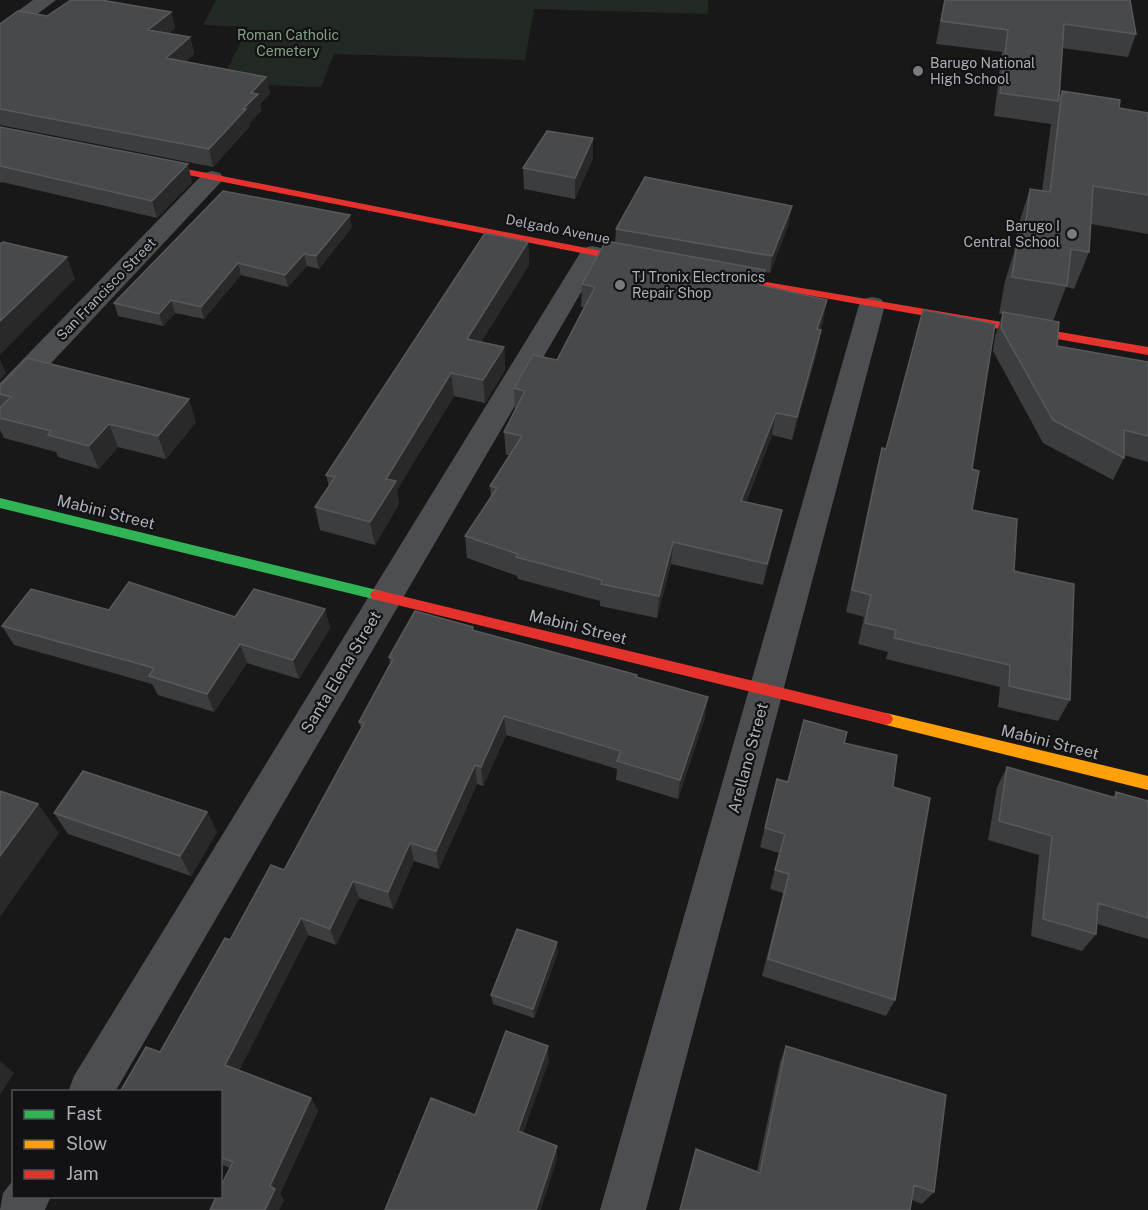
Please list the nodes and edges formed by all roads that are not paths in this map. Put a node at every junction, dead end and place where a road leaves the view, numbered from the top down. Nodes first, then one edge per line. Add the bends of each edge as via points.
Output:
1 (46, 0) edge
2 (0, 33) edge
3 (134, 161) edge
4 (212, 178) junction
5 (592, 253) junction
6 (650, 264) edge
7 (708, 275) edge
8 (872, 305) junction
9 (1148, 351) edge
10 (0, 400) edge
11 (0, 503) edge
12 (386, 597) junction
13 (766, 690) junction
14 (1148, 783) edge
15 (91, 1090) edge
16 (623, 1210) edge

1 - 2 street
3 - 4 main road, Delgado Avenue
4 - 5 main road, Delgado Avenue
4 - 10 street, San Francisco Street
5 - 6 main road, Delgado Avenue
5 - 12 street, Santa Elena Street
7 - 8 main road
8 - 9 main road
8 - 13 street, Arellano Street
11 - 12 main road, Mabini Street
12 - 13 main road, Mabini Street
12 - 15 street, Santa Elena Street
13 - 14 main road, Mabini Street
13 - 16 street, Arellano Street

